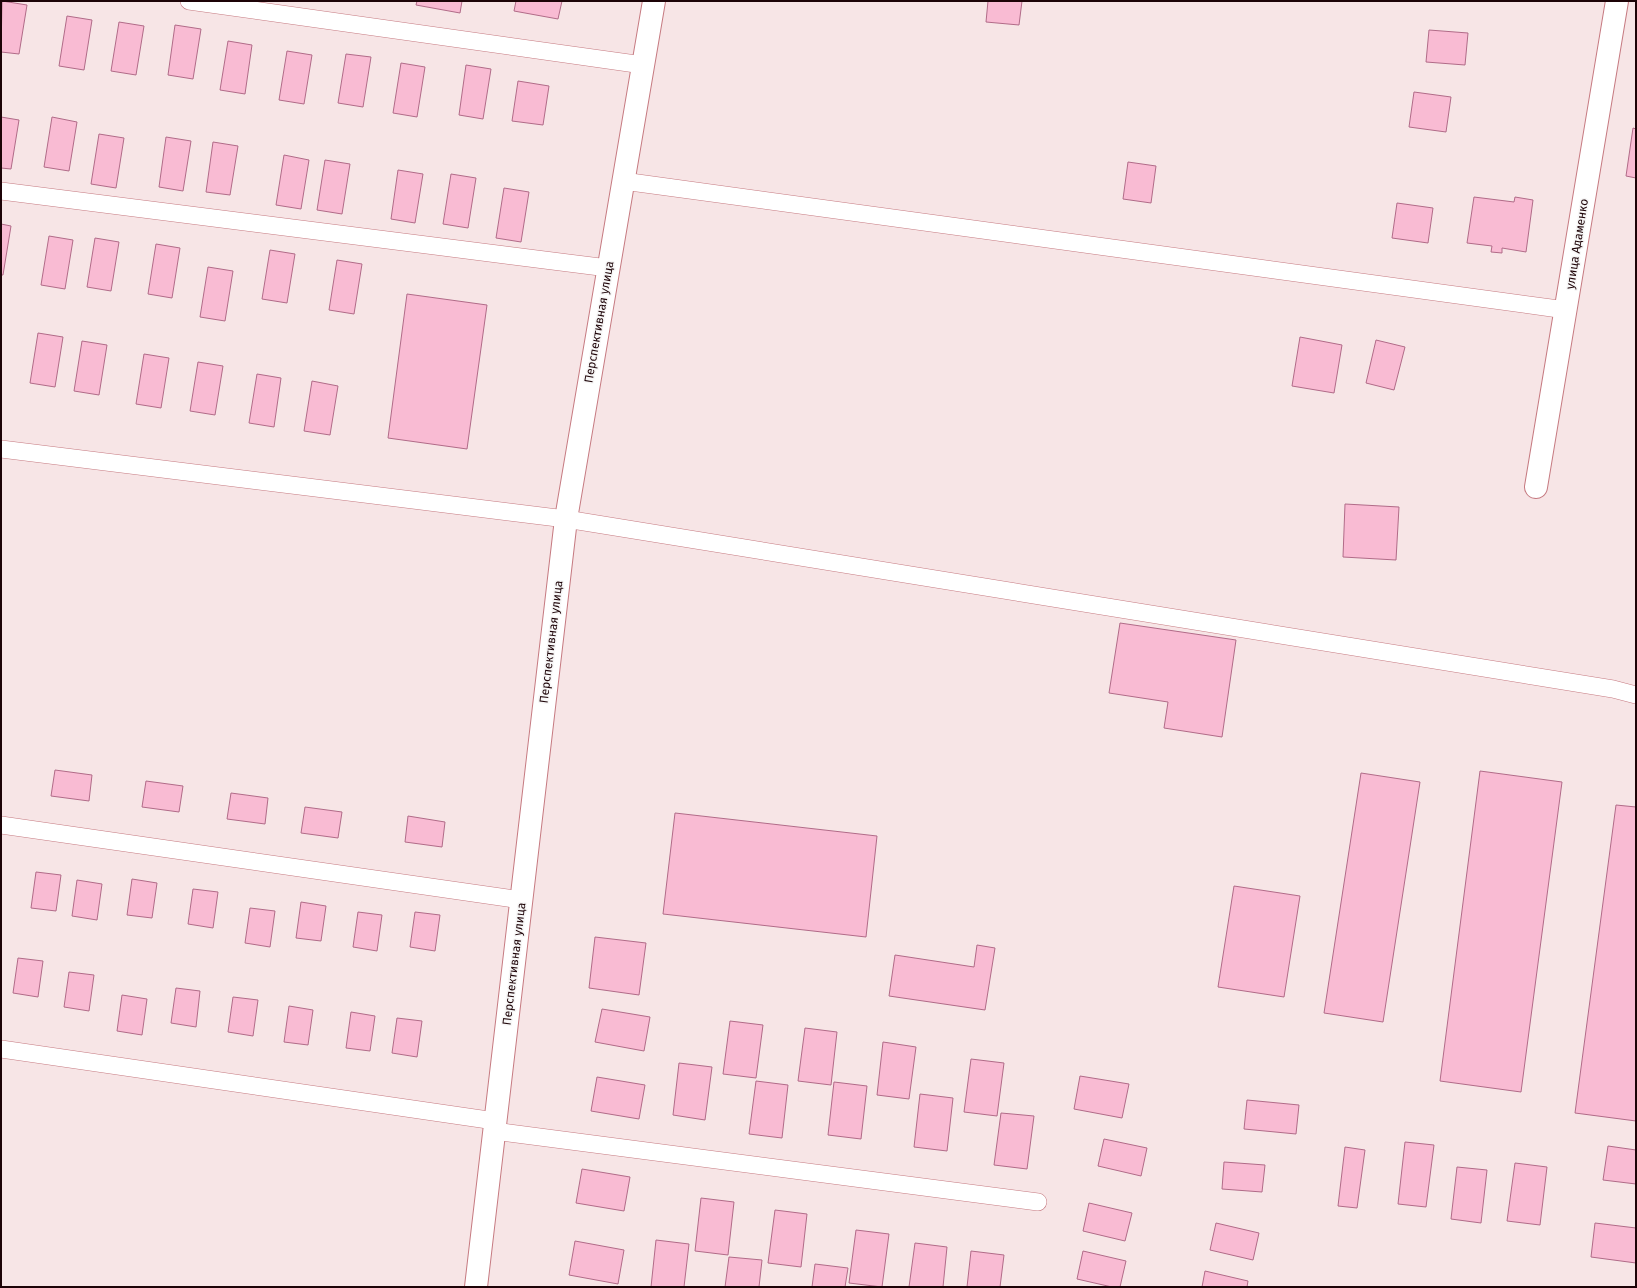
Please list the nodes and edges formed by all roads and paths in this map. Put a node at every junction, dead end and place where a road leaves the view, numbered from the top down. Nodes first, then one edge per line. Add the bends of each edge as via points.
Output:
1 (189, 1) edge
2 (654, 1) edge
3 (1616, 1) edge
4 (643, 65) junction
5 (623, 181) junction
6 (1, 191) edge
7 (608, 268) junction
8 (1566, 310) junction
9 (1, 449) edge
10 (1536, 487) dead end
11 (566, 519) junction
12 (1636, 695) edge
13 (1, 826) edge
14 (521, 900) junction
15 (1, 1050) edge
16 (495, 1126) junction
17 (1038, 1202) dead end
18 (476, 1287) edge

1 - 4 lane
2 - 4 street, Перспективная улица
3 - 8 street, улица Адаменко
4 - 5 street, Перспективная улица
5 - 7 street, Перспективная улица
5 - 8 lane
6 - 7 lane
7 - 11 street, Перспективная улица
8 - 10 street, улица Адаменко
9 - 11 lane
11 - 12 lane
11 - 14 street, Перспективная улица
13 - 14 lane
14 - 16 street, Перспективная улица
15 - 16 lane
16 - 17 lane
16 - 18 street, Перспективная улица

